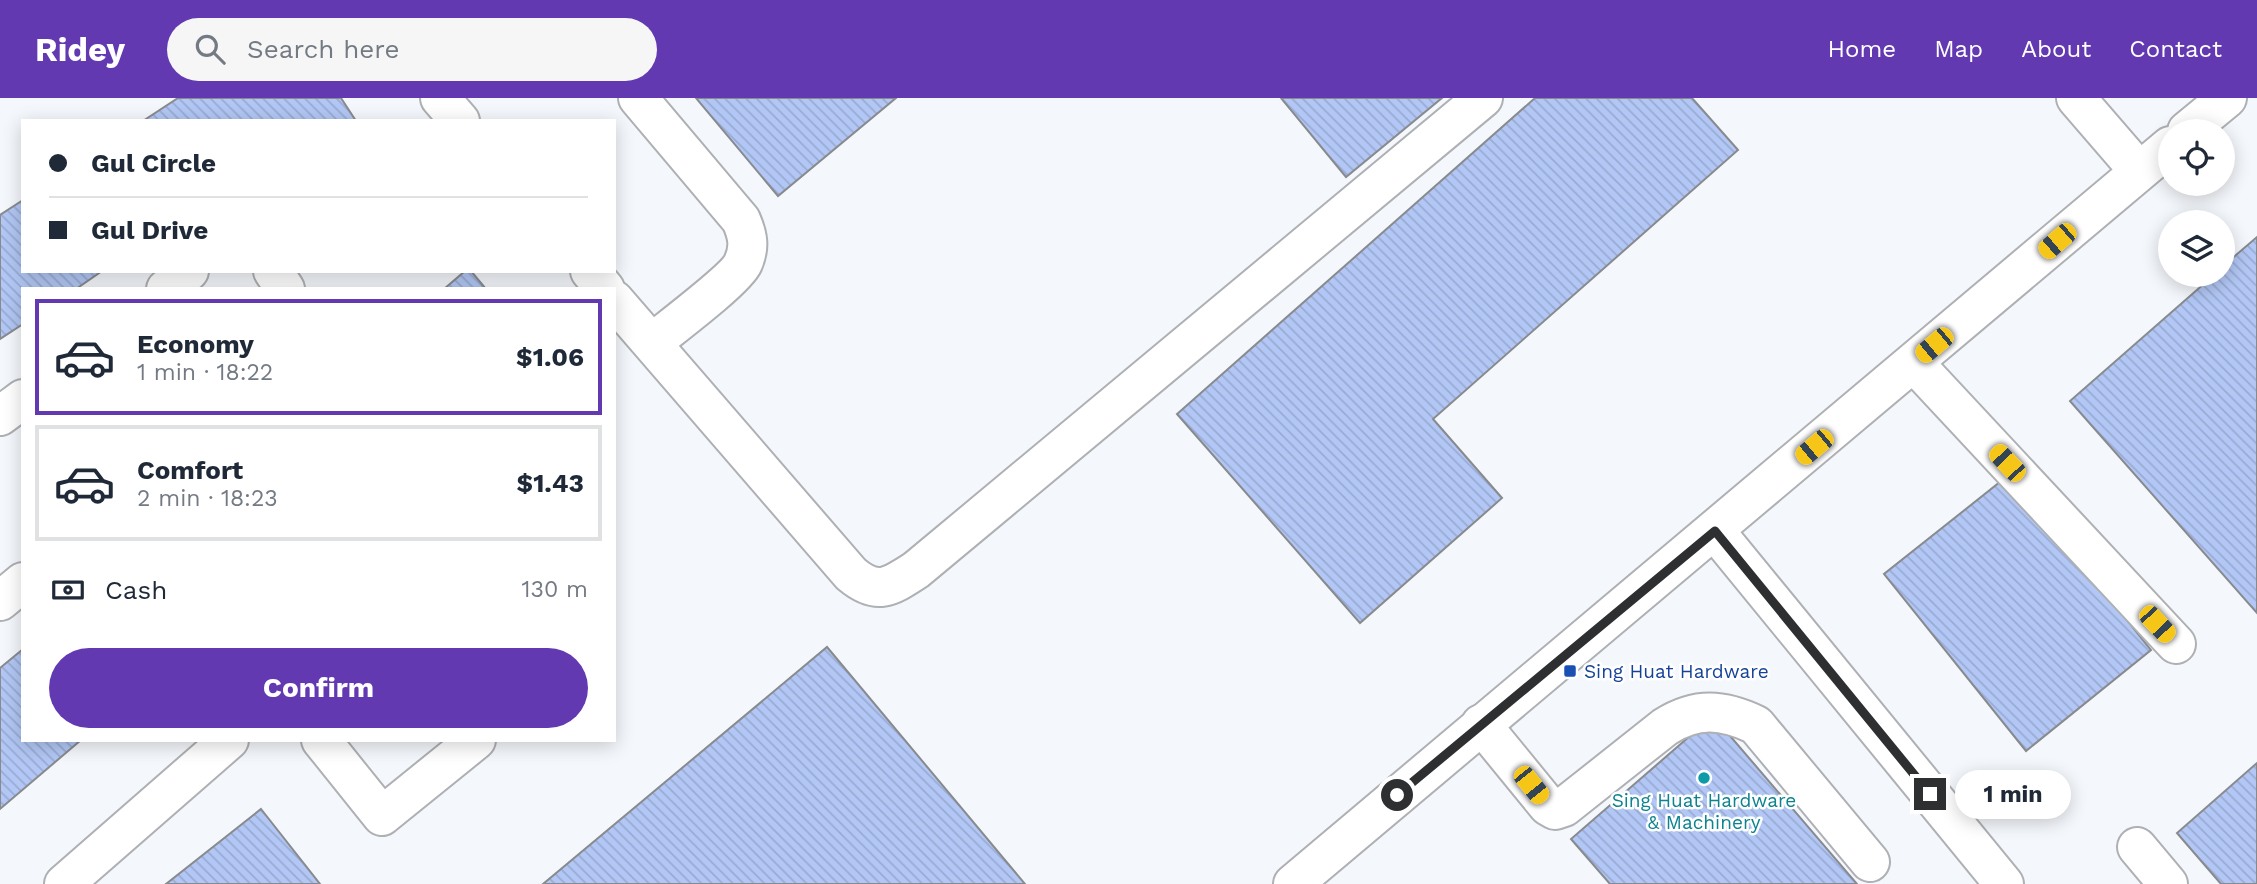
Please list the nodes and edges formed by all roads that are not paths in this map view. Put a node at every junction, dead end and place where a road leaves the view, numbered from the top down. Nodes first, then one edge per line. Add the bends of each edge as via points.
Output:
1 (440, 98) edge
2 (638, 98) edge
3 (1483, 98) edge
4 (2077, 98) edge
5 (2227, 98) edge
6 (458, 119) edge
7 (2202, 119) edge
8 (2158, 156) edge
9 (2139, 171) junction
10 (186, 273) edge
11 (592, 273) edge
12 (169, 287) edge
13 (603, 287) edge
14 (616, 302) edge
15 (652, 343) junction
16 (1914, 363) junction
17 (21, 400) edge
18 (0, 416) edge
19 (1715, 531) junction
20 (21, 584) edge
21 (0, 601) edge
22 (2176, 644) dead end
23 (1481, 724) junction
24 (227, 742) edge
25 (323, 742) edge
26 (474, 742) edge
27 (2137, 847) dead end
28 (1870, 862) dead end
29 (64, 884) edge
30 (1293, 884) edge
31 (2004, 884) edge
32 (2168, 884) edge

1 - 6 street
2 - 15 street via 741,220 748,237 738,271
3 - 15 street via 915,570 884,588 863,584 851,574
4 - 9 street
5 - 7 street
8 - 9 street
9 - 16 street
10 - 12 street
11 - 13 street
14 - 15 street
16 - 19 street
16 - 22 street
17 - 18 street
19 - 23 street
19 - 31 street
20 - 21 street
23 - 28 street via 1555,810 1682,716 1735,715 1756,725
23 - 30 street
24 - 29 street
25 - 26 street via 382,816
27 - 32 street

